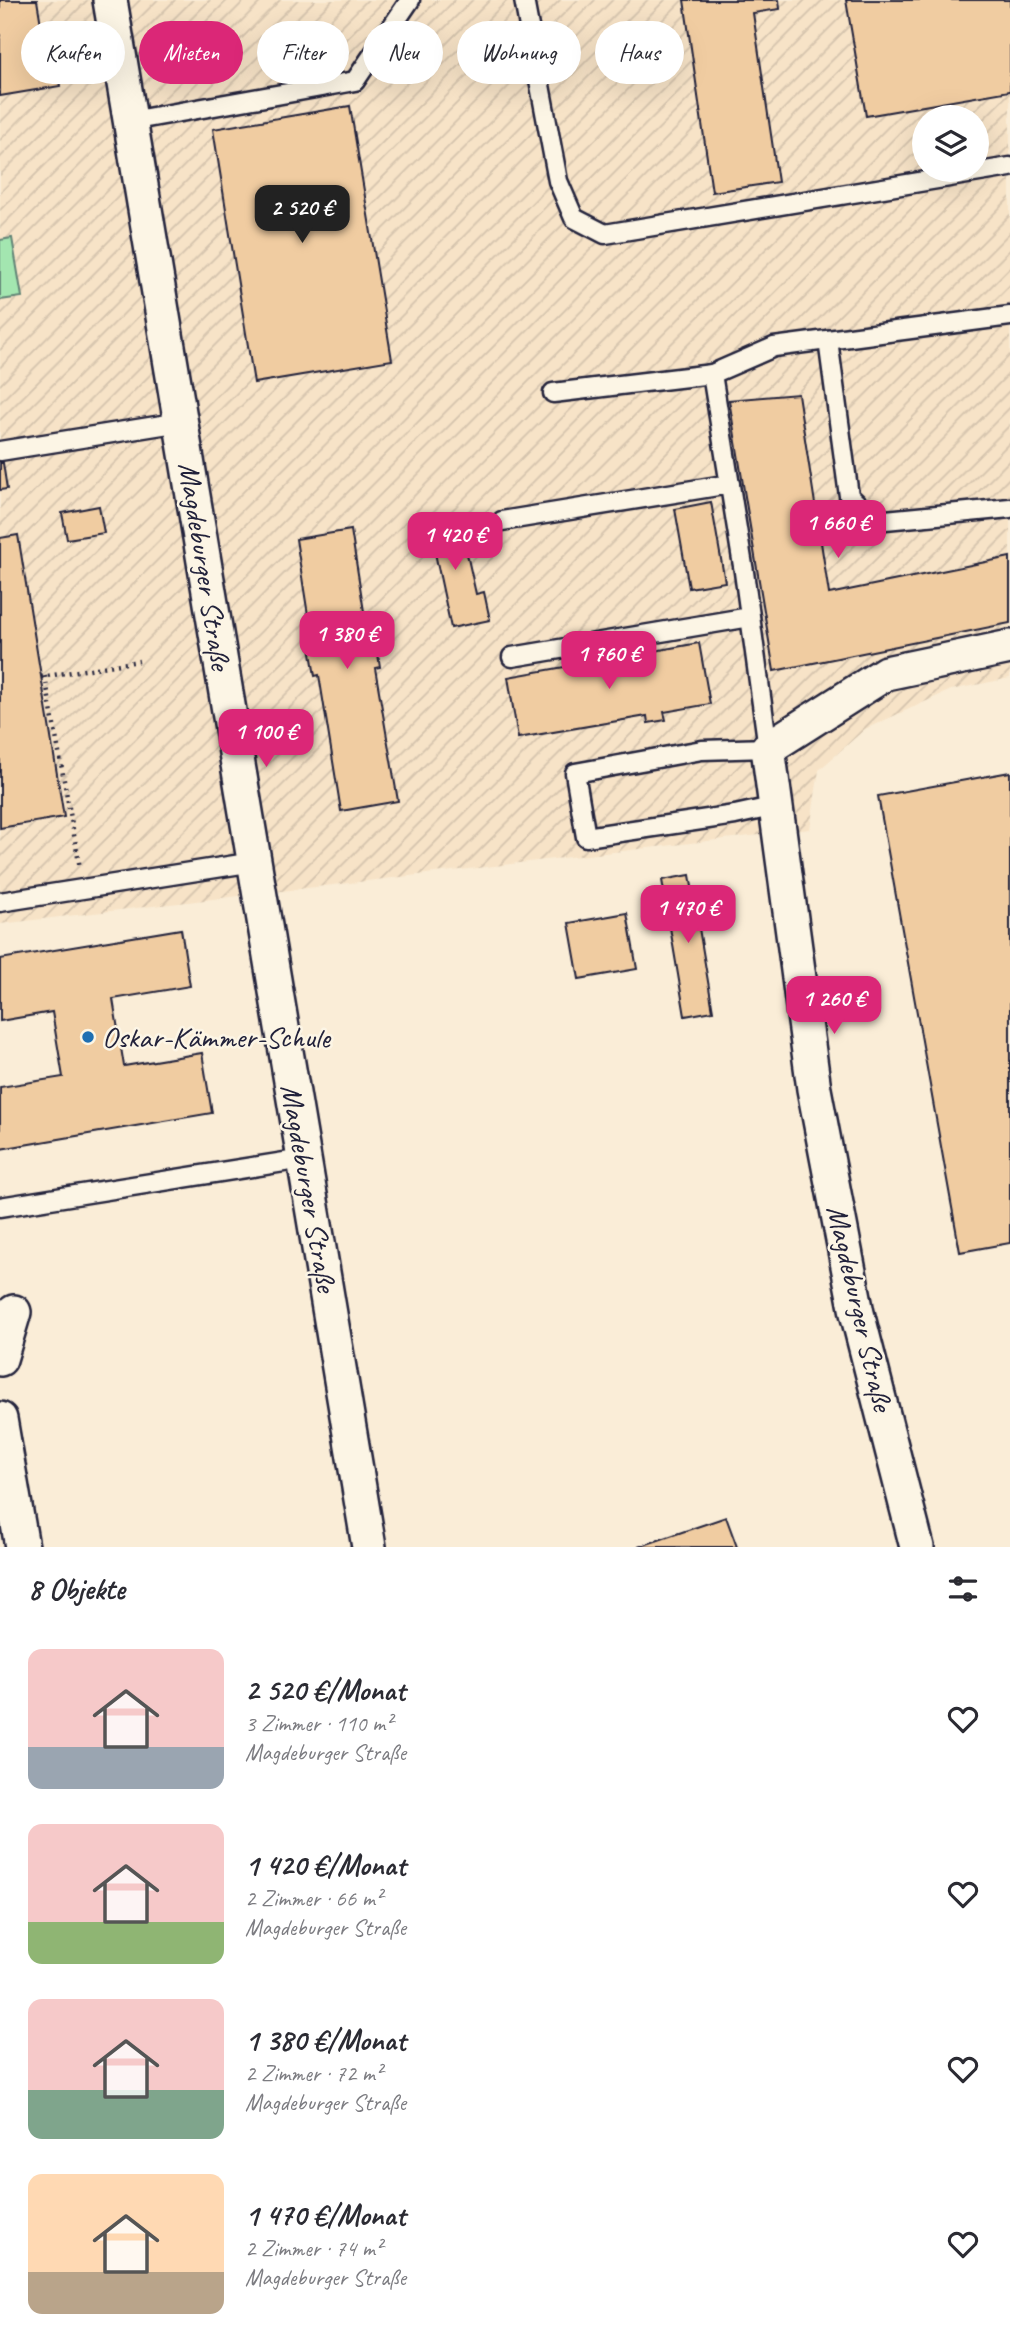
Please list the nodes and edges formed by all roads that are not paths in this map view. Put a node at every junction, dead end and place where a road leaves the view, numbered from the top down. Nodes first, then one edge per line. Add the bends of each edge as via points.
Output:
1 (110, 0) edge
2 (410, 0) edge
3 (524, 0) edge
4 (130, 121) junction
5 (1010, 167) edge
6 (1010, 316) edge
7 (828, 340) junction
8 (712, 374) junction
9 (553, 393) dead end
10 (181, 422) junction
11 (0, 451) edge
12 (730, 484) junction
13 (1010, 508) edge
14 (502, 521) dead end
15 (750, 617) junction
16 (1010, 647) edge
17 (512, 657) dead end
18 (768, 748) junction
19 (776, 806) junction
20 (254, 862) junction
21 (0, 902) edge
22 (303, 1158) junction
23 (0, 1207) edge
24 (14, 1312) dead end
25 (0, 1359) edge
26 (0, 1419) edge
27 (22, 1547) edge
28 (369, 1547) edge
29 (918, 1547) edge

1 - 4 street, Magdeburger Straße
2 - 4 lane via 355,81
3 - 5 lane via 558,181 574,218 605,234
4 - 10 street, Magdeburger Straße
6 - 7 lane
7 - 8 lane via 774,347
7 - 13 lane via 849,496 874,521
8 - 9 lane
8 - 12 lane
10 - 11 lane
10 - 20 street, Magdeburger Straße
12 - 14 lane
12 - 15 lane
15 - 17 lane
15 - 18 lane
16 - 18 street via 886,673
18 - 19 street, Magdeburger Straße
18 - 19 lane via 702,750 575,773 586,837
19 - 29 street, Magdeburger Straße via 829,1168 857,1313
20 - 21 lane
20 - 22 street, Magdeburger Straße
22 - 23 lane
22 - 28 street, Magdeburger Straße
24 - 25 street
26 - 27 street

